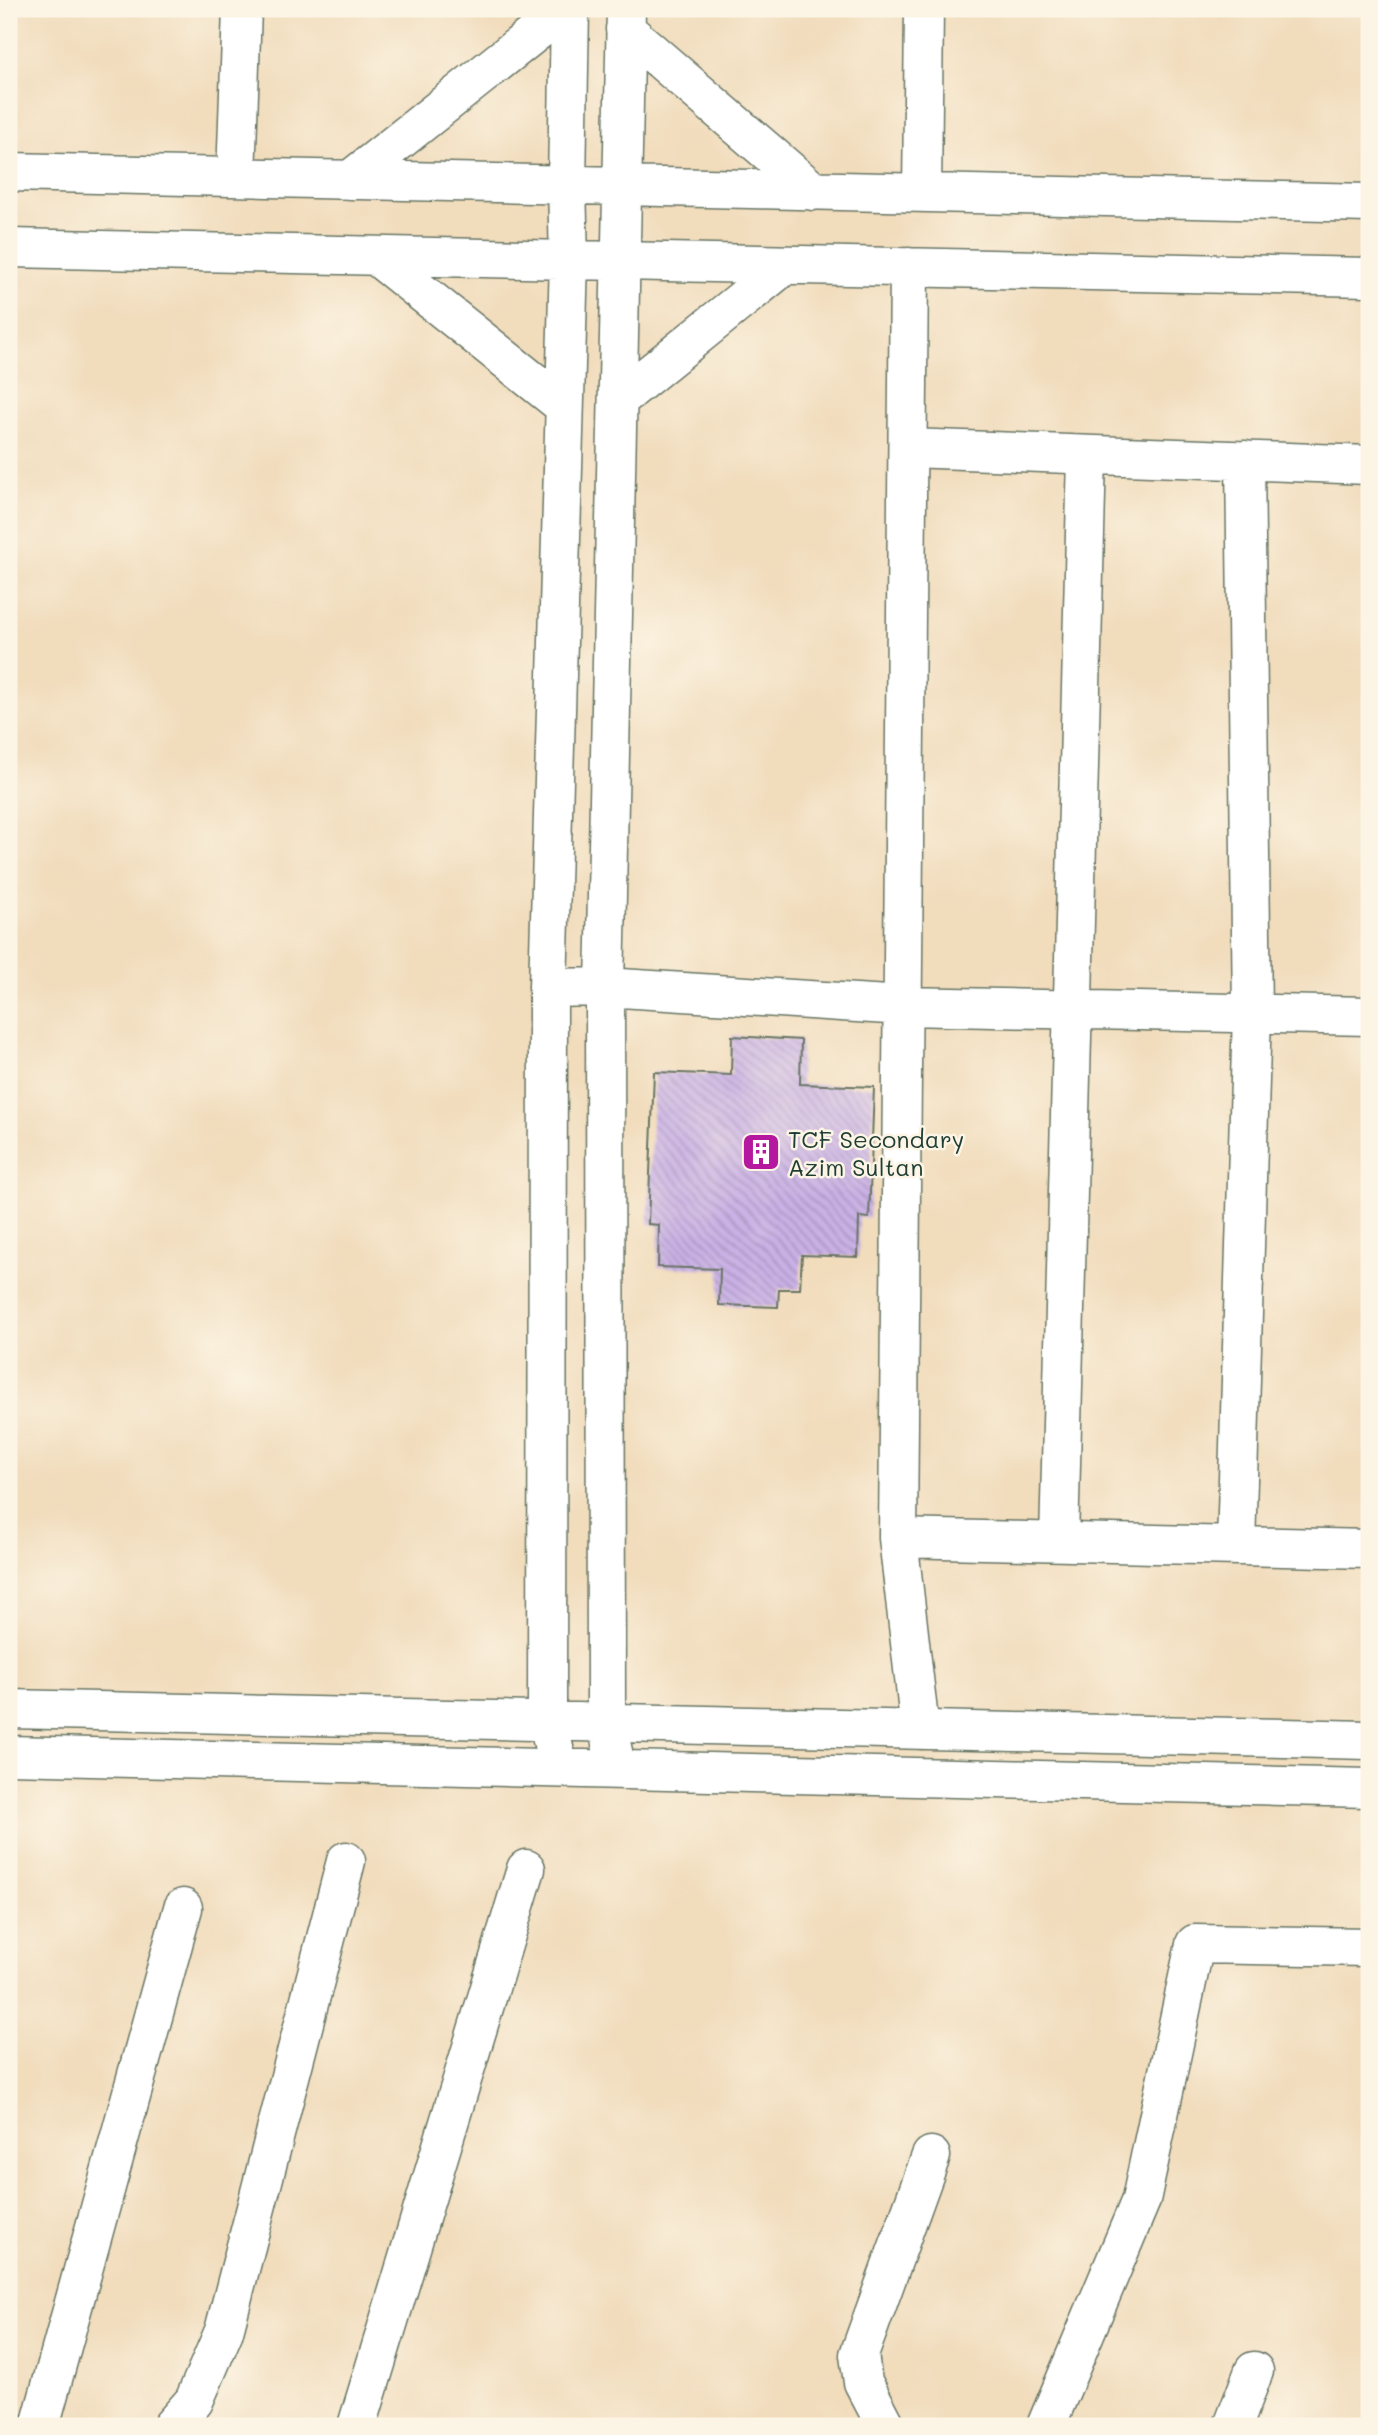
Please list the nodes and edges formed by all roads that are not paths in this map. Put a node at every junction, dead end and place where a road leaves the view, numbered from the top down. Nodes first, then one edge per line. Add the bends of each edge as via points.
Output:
1 (242, 9) edge
2 (568, 9) edge
3 (924, 9) edge
4 (626, 19) edge
5 (9, 172) edge
6 (236, 177) junction
7 (350, 180) junction
8 (568, 185) junction
9 (623, 187) junction
10 (813, 191) junction
11 (922, 193) junction
12 (1369, 203) edge
13 (9, 248) edge
14 (376, 256) junction
15 (569, 260) junction
16 (621, 261) junction
17 (785, 265) junction
18 (909, 267) junction
19 (1369, 277) edge
20 (618, 400) junction
21 (564, 406) junction
22 (908, 448) junction
23 (1087, 454) junction
24 (1245, 460) junction
25 (1369, 465) edge
26 (605, 987) junction
27 (548, 988) junction
28 (904, 1006) junction
29 (1071, 1009) junction
30 (1252, 1013) junction
31 (1369, 1016) edge
32 (898, 1538) junction
33 (1059, 1541) junction
34 (1236, 1546) junction
35 (1369, 1549) edge
36 (9, 1709) edge
37 (547, 1720) junction
38 (606, 1721) junction
39 (920, 1730) junction
40 (1369, 1740) edge
41 (9, 1755) edge
42 (559, 1768) junction
43 (617, 1769) junction
44 (1369, 1788) edge
45 (346, 1861) dead end
46 (526, 1869) dead end
47 (183, 1908) dead end
48 (1369, 1947) edge
49 (932, 2156) dead end
50 (1254, 2371) dead end
51 (40, 2426) edge
52 (172, 2426) edge
53 (358, 2426) edge
54 (886, 2426) edge
55 (1046, 2426) edge
56 (1233, 2426) edge

1 - 6 street
2 - 7 street
2 - 8 street
3 - 11 street
4 - 9 street
4 - 10 street
5 - 6 street
6 - 7 street
7 - 8 street
8 - 9 street
8 - 15 street
9 - 10 street
9 - 16 street
10 - 11 street
11 - 12 street
13 - 14 street
14 - 15 street
14 - 21 street
15 - 16 street
15 - 21 street
16 - 17 street
16 - 20 street
17 - 18 street
17 - 20 street
18 - 19 street
18 - 22 street
20 - 26 street
21 - 27 street
22 - 23 street
22 - 28 street
23 - 24 street
23 - 29 street
24 - 25 street
24 - 30 street
26 - 27 street
26 - 28 street
26 - 38 street
27 - 37 street
28 - 29 street
28 - 32 street
29 - 30 street
29 - 33 street
30 - 31 street
30 - 34 street
32 - 33 street
32 - 39 street
33 - 34 street
34 - 35 street
36 - 37 street
37 - 38 street
37 - 42 street
38 - 39 street
38 - 43 street
39 - 40 street
41 - 42 street
42 - 43 street
43 - 44 street
45 - 52 street via 224,2331 194,2401
46 - 53 street
47 - 51 street
48 - 55 street via 1195,1944 1141,2200
49 - 54 street via 859,2354 863,2382
50 - 56 street

